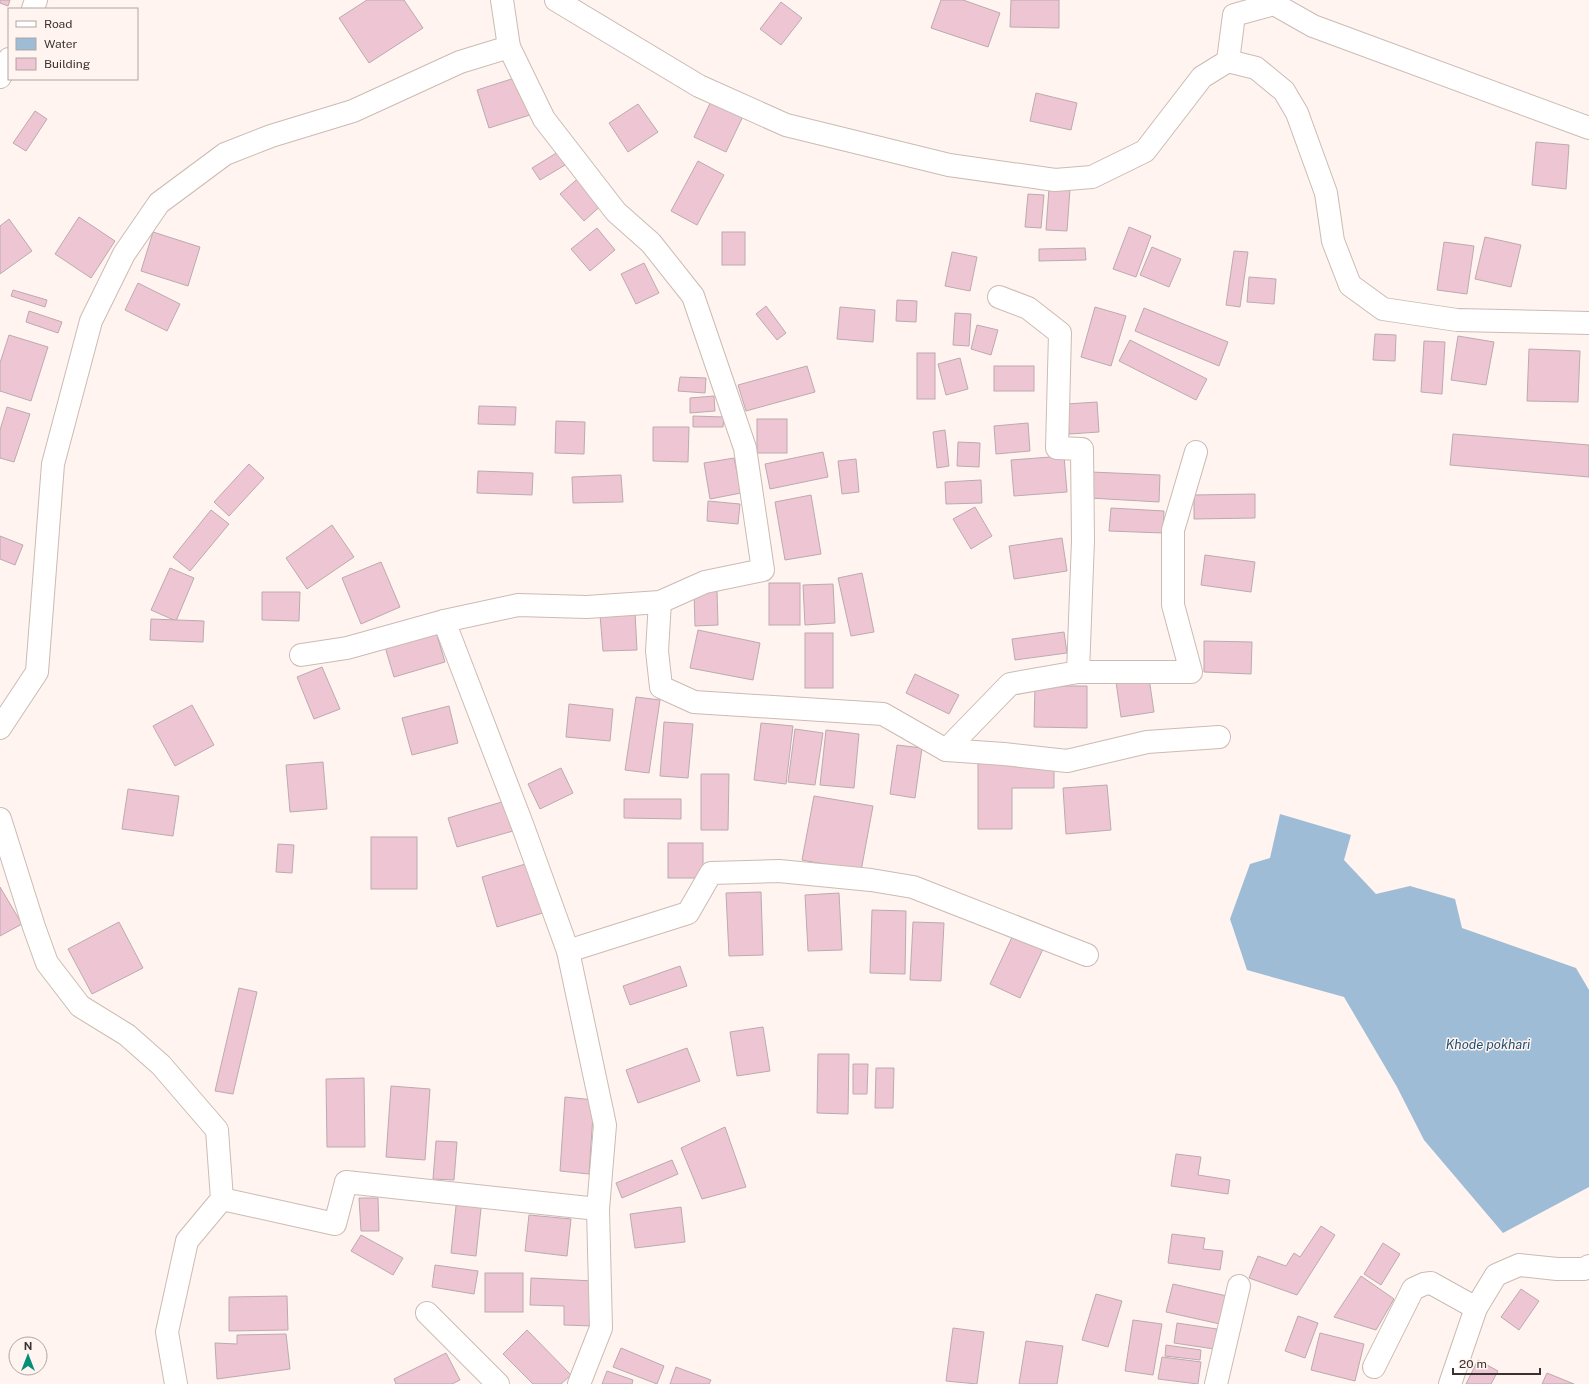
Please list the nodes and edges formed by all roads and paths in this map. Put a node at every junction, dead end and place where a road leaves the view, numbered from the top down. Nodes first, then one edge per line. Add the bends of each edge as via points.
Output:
1 (502, 0) edge
2 (556, 0) edge
3 (509, 47) junction
4 (8, 61) edge
5 (1228, 61) junction
6 (0, 77) edge
7 (1589, 128) edge
8 (999, 298) dead end
9 (1589, 323) edge
10 (1196, 452) dead end
11 (660, 602) junction
12 (444, 620) junction
13 (301, 655) dead end
14 (1078, 672) junction
15 (0, 728) edge
16 (1219, 737) dead end
17 (946, 750) junction
18 (0, 819) edge
19 (568, 951) junction
20 (1087, 955) dead end
21 (222, 1199) junction
22 (598, 1209) junction
23 (1589, 1266) edge
24 (1239, 1286) dead end
25 (1476, 1308) junction
26 (427, 1313) dead end
27 (1374, 1367) dead end
28 (176, 1384) edge
29 (498, 1384) edge
30 (579, 1384) edge
31 (1216, 1384) edge
32 (1450, 1384) edge

1 - 3 street
2 - 5 street via 699,86 786,125 949,165 1055,180 1092,176 1145,151 1202,77
3 - 11 street via 544,119 616,212 651,243 693,296 745,448 763,570 704,582
3 - 15 street via 460,62 353,111 271,136 225,154 159,203 124,254 91,321 53,464 37,672
4 - 6 street
5 - 7 street via 1234,15 1274,4 1313,26
5 - 9 street via 1256,68 1284,91 1297,113 1326,193 1333,241 1350,285 1383,309 1457,320
8 - 14 street via 1028,308 1060,333 1058,448 1082,449 1083,540
10 - 14 street via 1173,530 1173,605 1191,672
11 - 12 street via 587,607 518,605
11 - 17 street via 657,652 661,687 694,702 883,714
12 - 13 street via 347,648
12 - 19 street
14 - 17 street via 1010,684
16 - 17 street via 1147,742 1067,761
18 - 21 street via 47,963 80,1006 127,1036 161,1065 217,1130
19 - 20 street via 688,913 711,874 779,871 871,880 913,888
19 - 22 street via 605,1125
21 - 22 street via 335,1224 346,1182
21 - 28 street via 187,1240 167,1332
22 - 30 street via 601,1328
23 - 25 street via 1584,1269 1557,1269 1519,1265 1496,1275
24 - 31 street
25 - 27 street via 1431,1283 1413,1289
25 - 32 street
26 - 29 street

